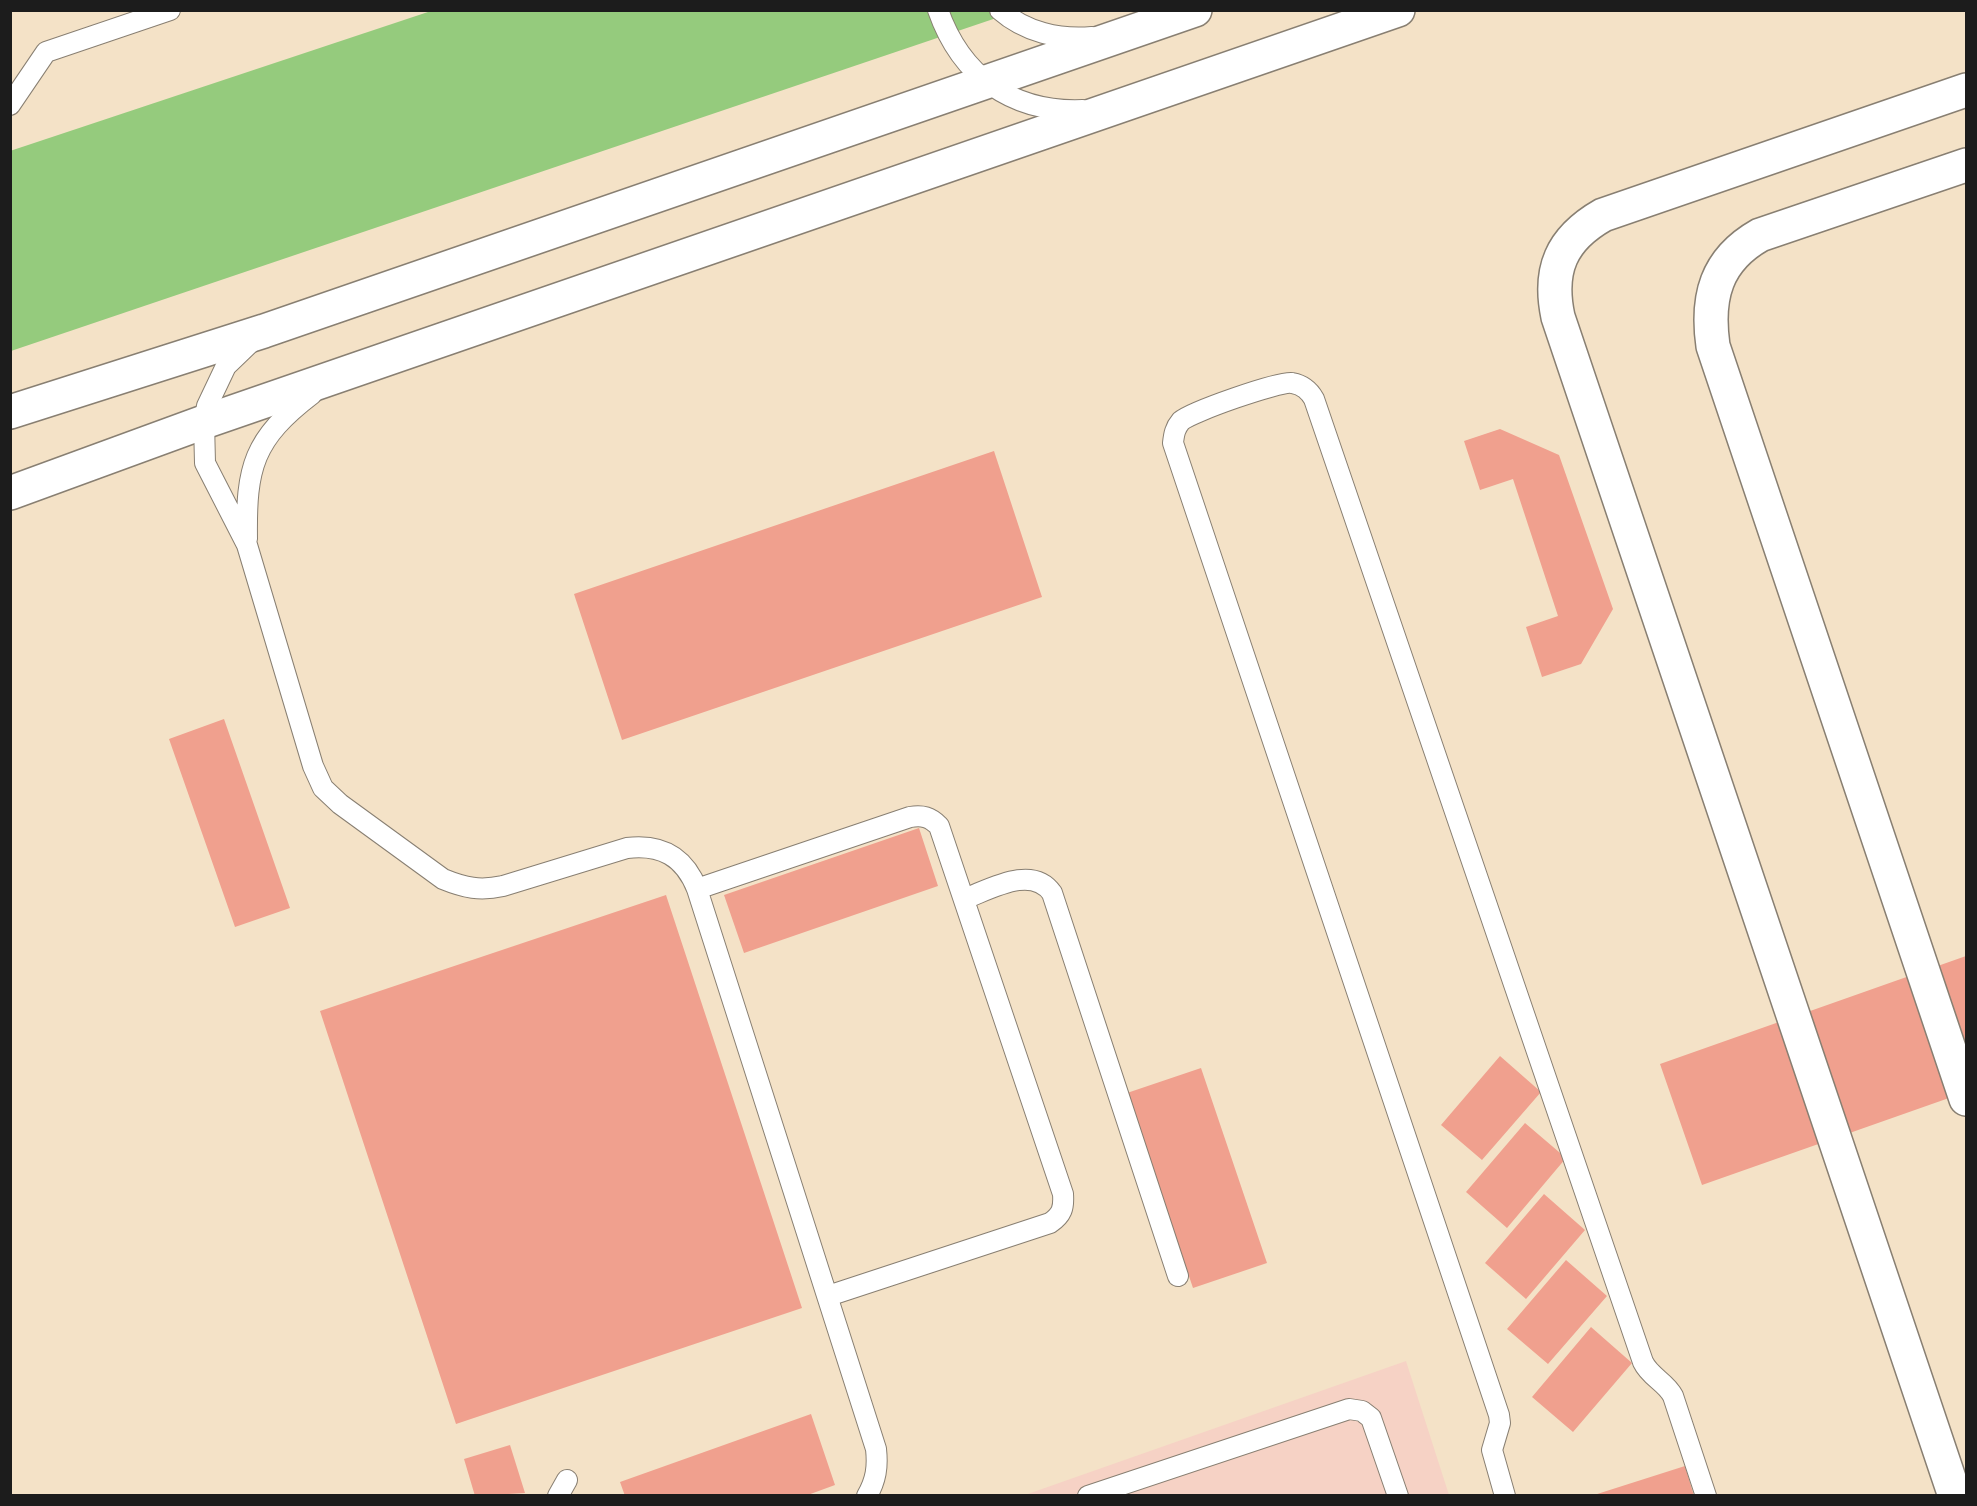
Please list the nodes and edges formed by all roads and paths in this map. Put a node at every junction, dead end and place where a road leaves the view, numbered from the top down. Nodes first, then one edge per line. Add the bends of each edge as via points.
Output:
1 (170, 10) edge
2 (938, 10) edge
3 (1000, 10) edge
4 (1195, 10) edge
5 (1398, 10) edge
6 (1122, 35) junction
7 (986, 83) junction
8 (1966, 90) edge
9 (10, 105) edge
10 (1115, 107) junction
11 (1966, 165) edge
12 (264, 331) junction
13 (336, 376) junction
14 (10, 412) edge
15 (204, 422) junction
16 (10, 493) edge
17 (247, 545) junction
18 (697, 889) junction
19 (963, 899) junction
20 (1966, 1099) edge
21 (1178, 1276) dead end
22 (828, 1296) junction
23 (867, 1496) edge
24 (1088, 1496) edge
25 (1398, 1496) edge
26 (1505, 1496) edge
27 (1706, 1496) edge
28 (1955, 1496) edge

1 - 9 lane via 46,52
2 - 7 lane via 956,51
3 - 6 lane via 1030,30 1084,38
4 - 6 street
5 - 10 street
6 - 7 street
7 - 10 lane via 1004,94 1056,109
7 - 12 street
8 - 28 street via 1603,215 1584,225 1567,242 1553,293 1565,339
10 - 13 street
11 - 20 street via 1760,235 1740,246 1725,266 1714,292 1709,319 1713,346
12 - 14 street
12 - 15 lane via 241,348 226,366
13 - 15 street
13 - 17 lane via 290,411 266,438 246,489
15 - 16 street
15 - 17 lane via 205,463
17 - 18 lane via 313,766 323,789 340,804 443,879 462,887 483,890 503,886 627,848 647,846 683,863
18 - 19 lane via 920,815 939,826
18 - 22 lane
19 - 21 lane via 1033,878 1046,883 1052,893
19 - 22 lane via 1064,1206 1060,1216 1050,1223
22 - 23 lane via 876,1449 878,1466
24 - 25 lane via 1349,1409 1362,1411 1371,1418
26 - 27 lane via 1492,1450 1499,1415 1174,449 1174,431 1190,415 1281,383 1300,385 1314,399 1643,1362 1673,1396

